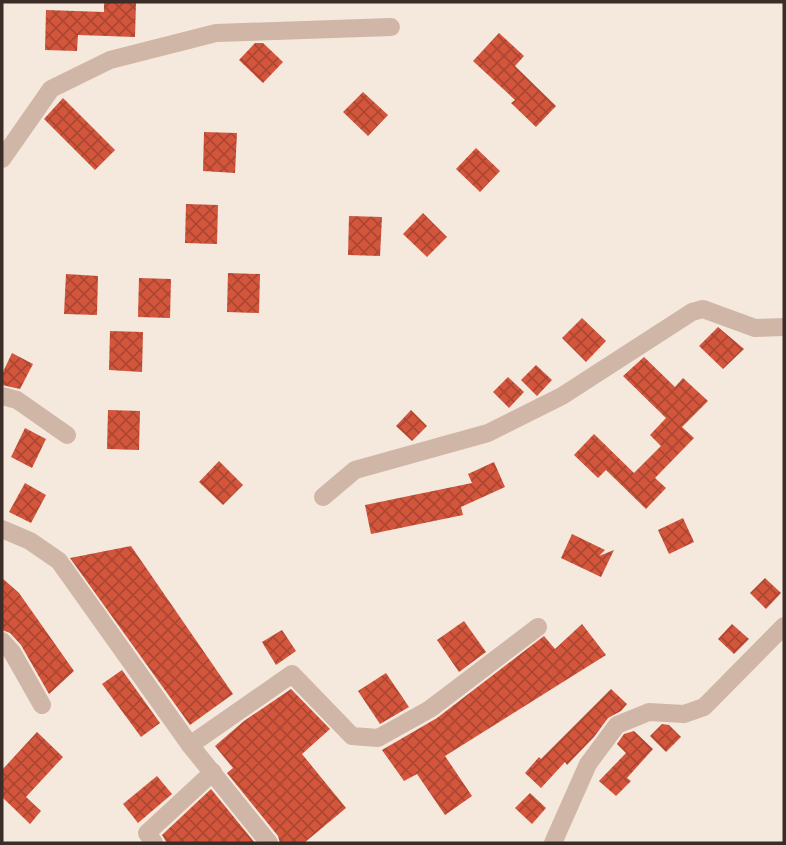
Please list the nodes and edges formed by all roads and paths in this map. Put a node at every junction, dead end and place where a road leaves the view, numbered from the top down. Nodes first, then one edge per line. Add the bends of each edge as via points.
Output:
1 (391, 27) dead end
2 (2, 159) edge
3 (784, 327) edge
4 (2, 396) edge
5 (67, 435) dead end
6 (323, 497) dead end
7 (2, 529) edge
8 (784, 626) edge
9 (538, 627) dead end
10 (2, 641) edge
11 (42, 705) dead end
12 (190, 745) junction
13 (213, 772) junction
14 (154, 843) edge
15 (269, 843) edge
16 (553, 843) edge

1 - 2 street via 216,33 110,60 51,89
3 - 6 street via 755,328 703,309 692,312 562,396 513,421 488,433 355,470
4 - 5 street via 17,400
7 - 12 street via 59,561
8 - 16 street via 704,707 684,714 649,712 617,725 588,764
9 - 12 street via 430,709 378,738 352,736 292,674
10 - 11 street
12 - 13 street
13 - 14 street via 146,833
13 - 15 street

